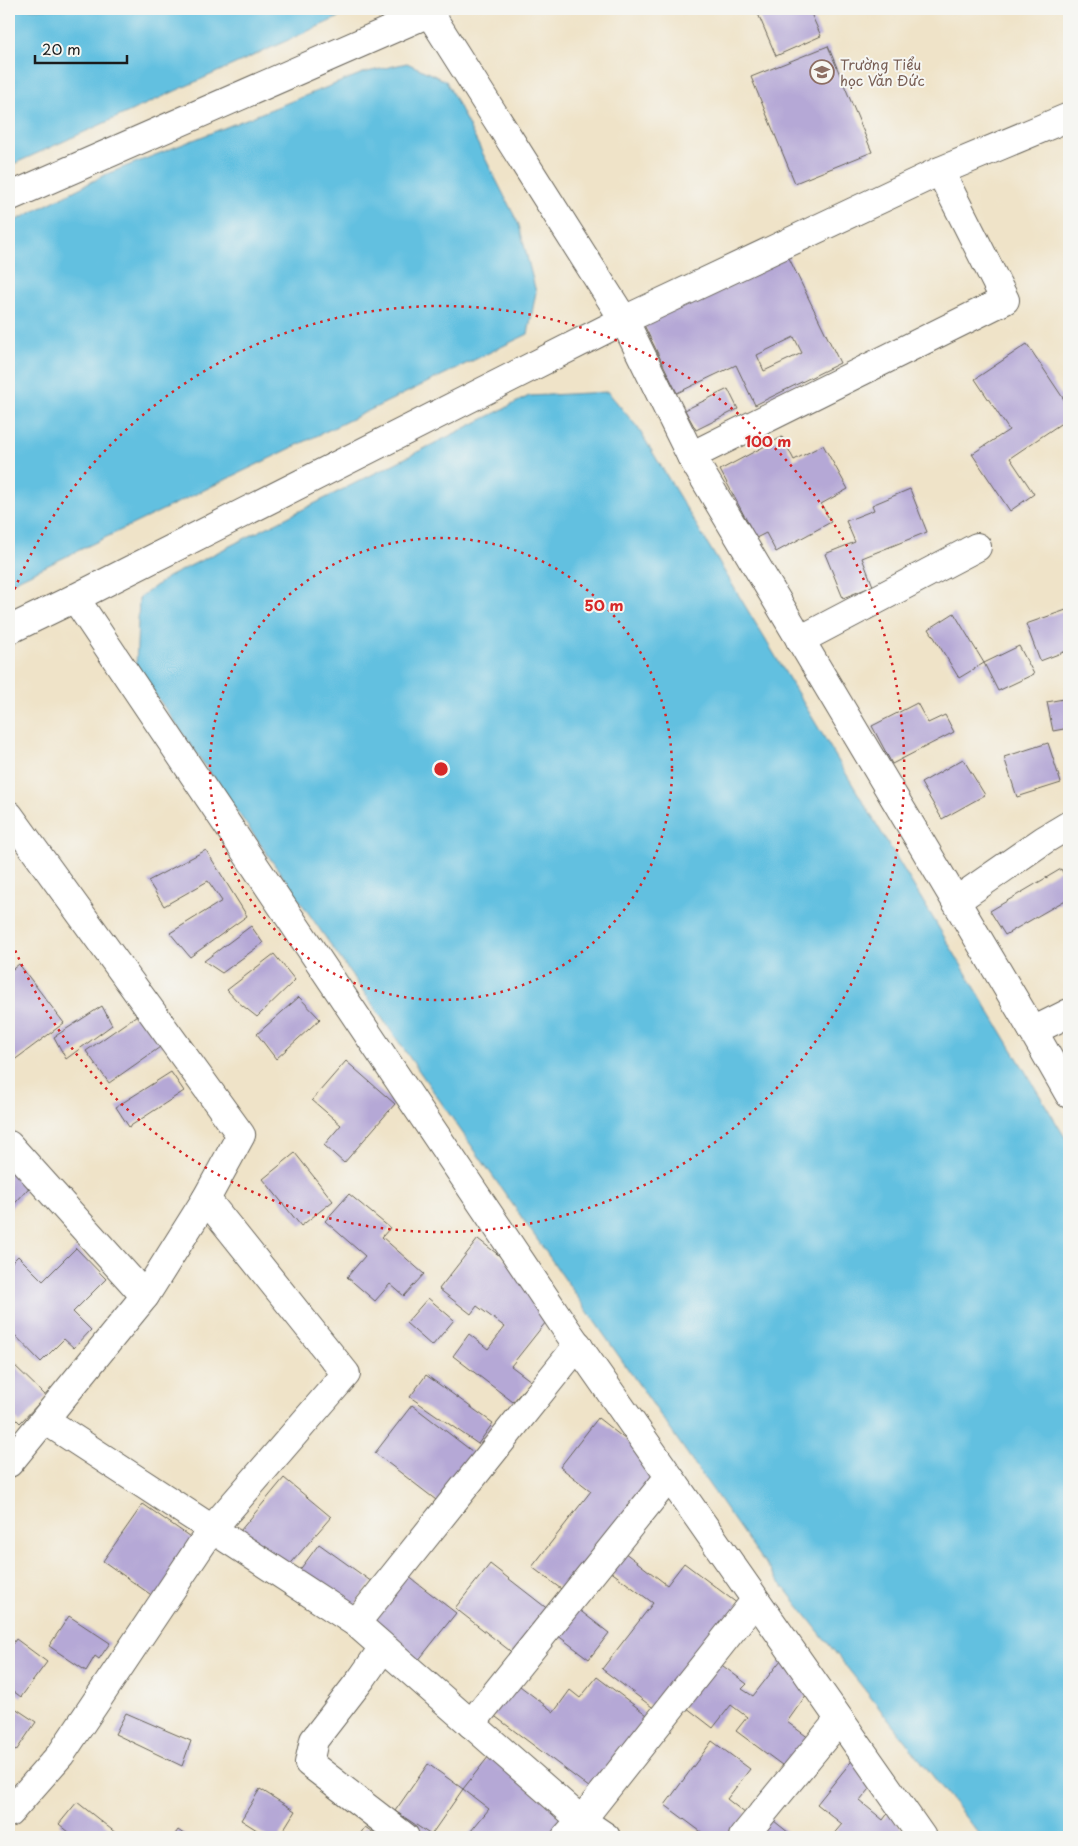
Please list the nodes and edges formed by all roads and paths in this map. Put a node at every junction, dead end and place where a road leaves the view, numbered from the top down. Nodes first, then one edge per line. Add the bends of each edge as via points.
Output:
1 (428, 11) edge
2 (1069, 116) edge
3 (940, 170) junction
4 (9, 197) edge
5 (624, 320) junction
6 (691, 456) junction
7 (977, 547) dead end
8 (75, 598) junction
9 (9, 630) edge
10 (800, 640) junction
11 (9, 815) edge
12 (1069, 825) edge
13 (956, 902) junction
14 (1069, 1013) edge
15 (1033, 1031) junction
16 (1069, 1094) edge
17 (9, 1145) edge
18 (206, 1199) junction
19 (145, 1296) junction
20 (578, 1345) junction
21 (45, 1420) junction
22 (9, 1462) edge
23 (669, 1477) junction
24 (212, 1530) junction
25 (755, 1601) junction
26 (356, 1623) junction
27 (383, 1648) junction
28 (839, 1720) junction
29 (471, 1724) junction
30 (9, 1813) edge
31 (573, 1829) edge
32 (405, 1837) edge
33 (606, 1837) edge
34 (743, 1837) edge
35 (922, 1837) edge

1 - 4 street
1 - 5 street
2 - 3 street
3 - 5 street
3 - 6 street via 1005,300
5 - 6 street
5 - 8 street
6 - 10 street
7 - 10 street
8 - 9 street
8 - 20 street
10 - 13 street
11 - 18 street via 241,1135
12 - 13 street
13 - 15 street
14 - 15 street
15 - 16 street
17 - 19 street
18 - 19 street
18 - 24 street via 346,1374
19 - 21 street
20 - 23 street
20 - 26 street
21 - 22 street
21 - 24 street
23 - 25 street
23 - 29 street
24 - 26 street
24 - 30 street via 61,1754
25 - 28 street
25 - 31 street
26 - 27 street
27 - 29 street
27 - 32 street via 314,1740 309,1763
28 - 34 street
28 - 35 street
29 - 31 street
31 - 33 street

